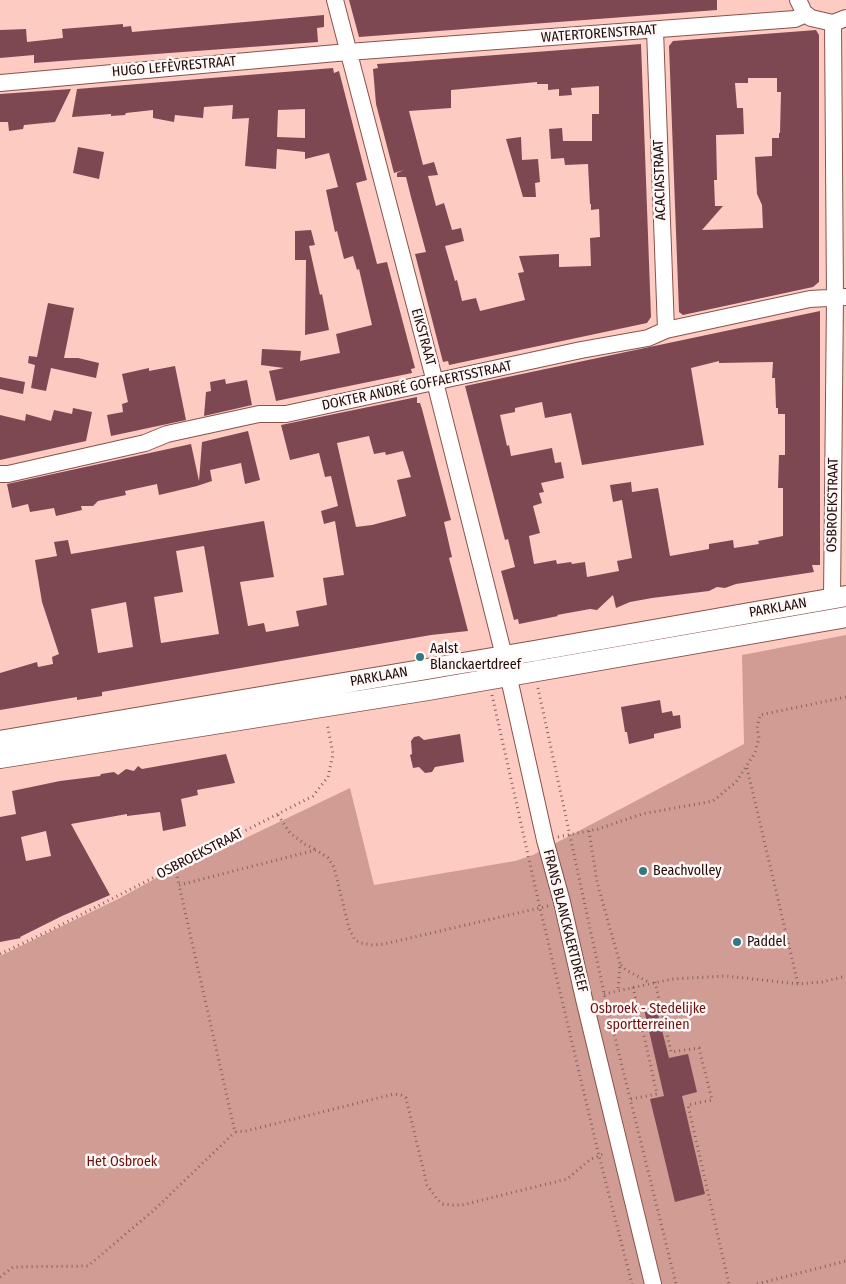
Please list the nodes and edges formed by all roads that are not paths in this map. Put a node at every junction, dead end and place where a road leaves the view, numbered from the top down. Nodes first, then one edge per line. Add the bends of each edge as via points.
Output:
1 (335, 0) edge
2 (839, 20) edge
3 (655, 30) junction
4 (348, 52) junction
5 (0, 83) edge
6 (840, 297) edge
7 (666, 330) junction
8 (435, 382) junction
9 (0, 474) edge
10 (839, 597) edge
11 (846, 618) edge
12 (506, 666) junction
13 (0, 741) edge
14 (0, 758) edge
15 (653, 1284) edge

1 - 4 street, EIKSTRAAT
2 - 3 street, WATERTORENSTRAAT via 812,18 806,14 795,18
2 - 6 street, OSBROEKSTRAAT
3 - 4 street, WATERTORENSTRAAT
3 - 7 street, ACACIASTRAAT
4 - 5 street, HUGO LEFÈVRESTRAAT
4 - 8 street, EIKSTRAAT
6 - 7 street, DOKTER ANDRÉ GOFFAERTSSTRAAT via 810,299
6 - 10 street, OSBROEKSTRAAT
7 - 8 street, DOKTER ANDRÉ GOFFAERTSSTRAAT via 648,338
8 - 9 street, DOKTER ANDRÉ GOFFAERTSSTRAAT via 286,414 259,414 167,434 145,444
8 - 12 street, EIKSTRAAT
10 - 12 main road, PARKLAAN
11 - 12 main road, PARKLAAN
12 - 13 main road, PARKLAAN
12 - 14 main road, PARKLAAN via 428,690
12 - 15 street, FRANS BLANCKAERTDREEF

